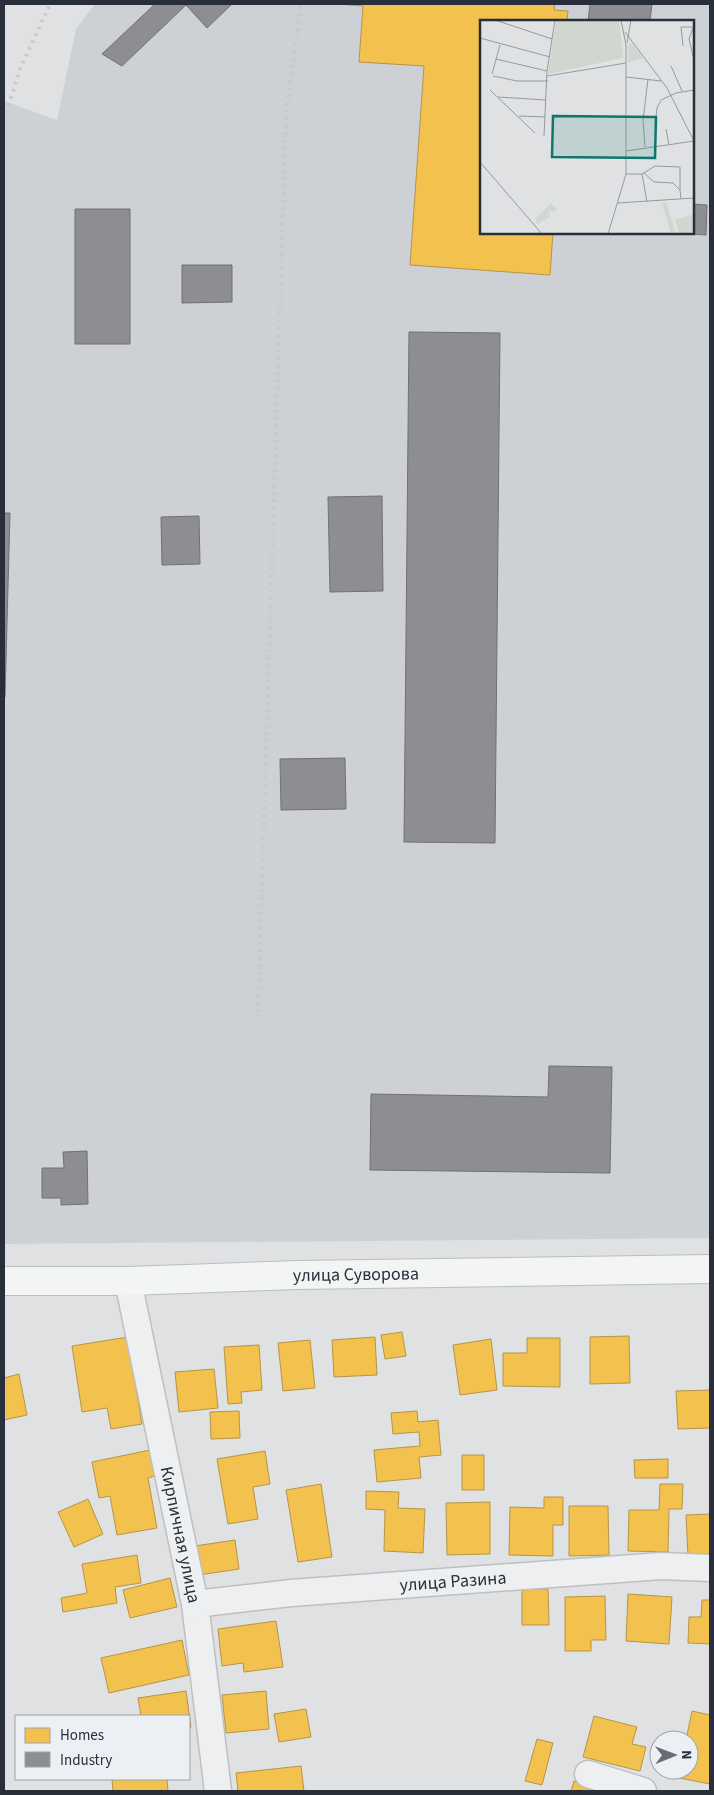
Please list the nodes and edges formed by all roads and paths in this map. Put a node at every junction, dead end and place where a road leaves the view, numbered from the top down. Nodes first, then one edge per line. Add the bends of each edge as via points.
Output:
1 (710, 1269) edge
2 (4, 1281) edge
3 (128, 1281) junction
4 (710, 1568) edge
5 (195, 1604) junction
6 (588, 1774) dead end
7 (218, 1791) edge
8 (644, 1791) edge

1 - 3 main road, улица Суворова
2 - 3 main road, улица Суворова
3 - 5 street, Кирпичная улица
4 - 5 street, улица Разина via 651,1567 291,1593
5 - 7 street, Кирпичная улица
6 - 8 street

